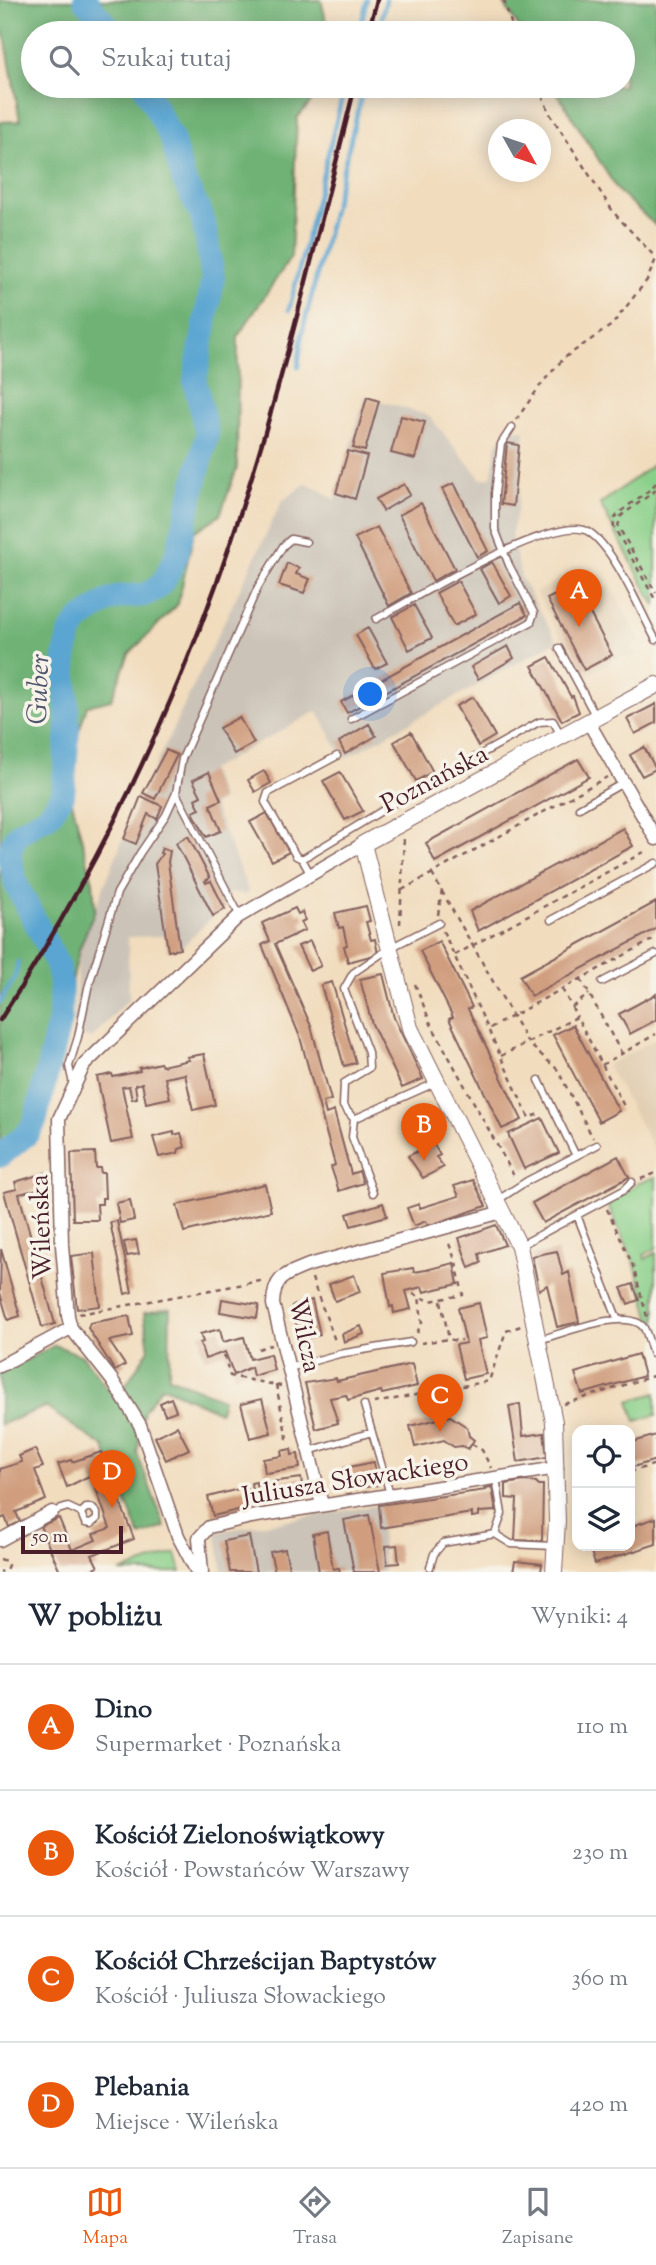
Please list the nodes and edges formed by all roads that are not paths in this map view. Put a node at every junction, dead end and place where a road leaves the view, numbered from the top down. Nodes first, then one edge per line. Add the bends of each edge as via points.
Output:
1 (512, 427) road end
2 (306, 542) dead end
3 (505, 551) junction
4 (376, 619) dead end
5 (656, 640) edge
6 (559, 648) dead end
7 (656, 685) edge
8 (351, 719) dead end
9 (593, 721) junction
10 (562, 737) junction
11 (337, 756) dead end
12 (623, 783) junction
13 (176, 793) junction
14 (579, 808) dead end
15 (656, 839) edge
16 (363, 844) junction
17 (302, 859) junction
18 (656, 863) edge
19 (311, 875) junction
20 (239, 916) junction
21 (551, 920) dead end
22 (439, 922) dead end
23 (395, 945) junction
24 (656, 954) edge
25 (601, 982) dead end
26 (539, 1080) dead end
27 (437, 1082) junction
28 (73, 1087) junction
29 (354, 1119) junction
30 (597, 1146) road end
31 (576, 1156) junction
32 (632, 1182) road end
33 (373, 1193) dead end
34 (499, 1207) junction
35 (577, 1215) junction
36 (519, 1246) junction
37 (617, 1318) junction
38 (69, 1322) junction
39 (537, 1340) junction
40 (411, 1342) road end
41 (656, 1353) edge
42 (0, 1366) edge
43 (289, 1368) junction
44 (364, 1405) road end
45 (372, 1432) junction
46 (309, 1451) junction
47 (557, 1468) junction
48 (494, 1474) junction
49 (391, 1494) junction
50 (322, 1505) junction
51 (52, 1512) joint
52 (81, 1513) dead end
53 (495, 1534) junction
54 (0, 1540) edge
55 (557, 1546) junction
56 (430, 1567) dead end
57 (200, 1572) edge
58 (554, 1572) edge

1 - 3 lane via 501,444 495,493 495,529
2 - 13 lane via 291,539 283,545 257,587 182,759
3 - 4 lane
3 - 5 lane via 550,532 572,527 587,530 605,545
3 - 8 lane via 534,612 531,622
6 - 9 lane
7 - 9 street, Poznańska
9 - 10 street, Poznańska
9 - 12 street
10 - 16 street, Poznańska
10 - 17 lane via 553,721 539,722
11 - 17 lane via 268,793 265,802
12 - 14 lane
12 - 15 street
13 - 20 lane
13 - 28 lane via 117,893 69,1066
16 - 19 street, Poznańska
16 - 23 street
17 - 19 lane
18 - 21 lane
19 - 20 street, Poznańska
20 - 28 street, Wileńska via 84,1065
22 - 23 lane
23 - 27 street via 410,1028
23 - 29 lane via 353,973 345,989 368,1052 369,1068 344,1083 343,1106
24 - 25 lane
26 - 31 lane
27 - 29 lane
27 - 34 street
28 - 38 street, Wileńska via 60,1119 62,1245
29 - 33 lane via 352,1137
30 - 31 lane
31 - 34 lane via 527,1181
32 - 35 lane
34 - 36 street
34 - 43 street, Wilcza via 309,1265 283,1278 274,1288 273,1304
35 - 36 lane
35 - 37 lane
36 - 39 street
37 - 39 lane
37 - 41 lane via 643,1327
38 - 42 street
38 - 57 street via 140,1425 178,1536
39 - 47 street via 554,1422
40 - 43 lane
43 - 46 street, Wilcza
44 - 45 lane
45 - 46 lane
45 - 49 lane
46 - 50 street, Wilcza
47 - 48 street, Juliusza Słowackiego
47 - 55 street
48 - 49 street, Juliusza Słowackiego
48 - 53 lane via 502,1514
49 - 50 street, Juliusza Słowackiego
50 - 57 street, Juliusza Słowackiego via 209,1527 199,1538
51 - 52 lane via 68,1507
51 - 54 street
53 - 55 lane via 511,1544
53 - 56 lane via 443,1543
55 - 58 street

